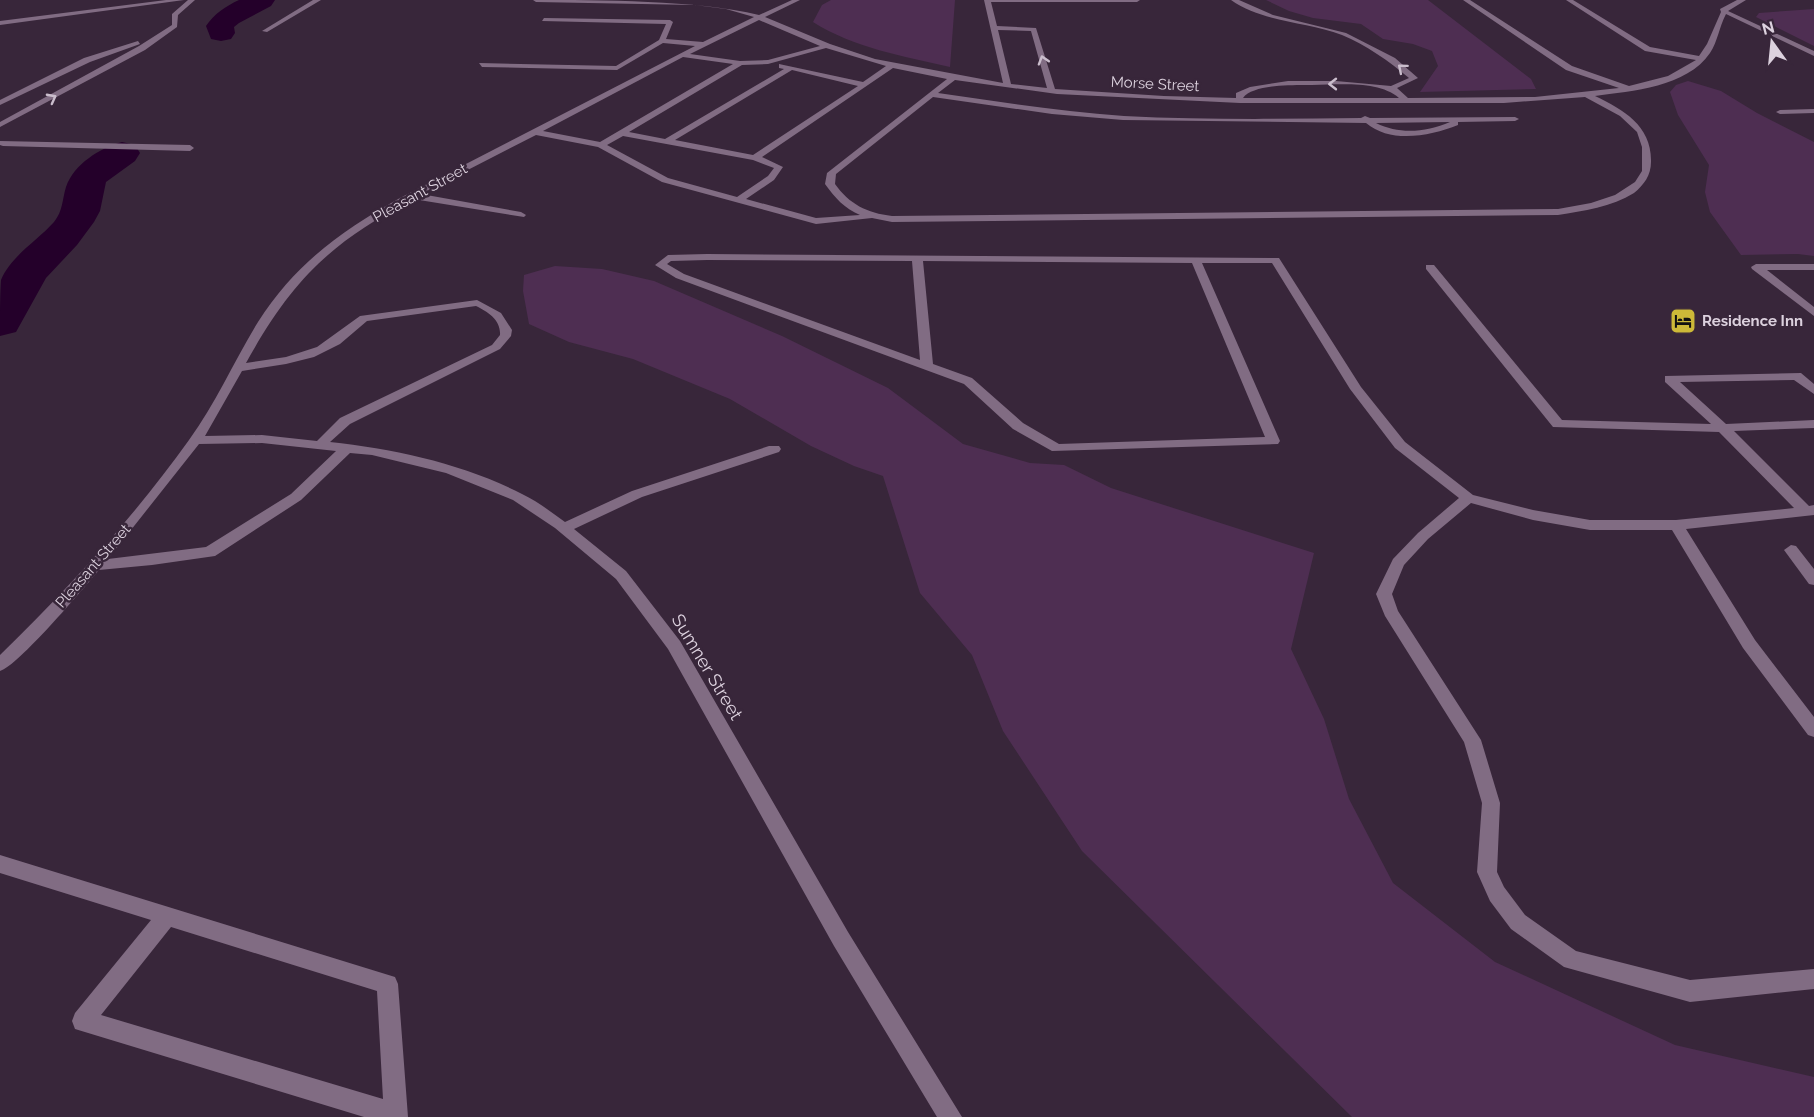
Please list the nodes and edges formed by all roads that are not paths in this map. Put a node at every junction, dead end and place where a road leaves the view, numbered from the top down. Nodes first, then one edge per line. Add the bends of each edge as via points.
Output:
1 (181, 0) edge
2 (192, 0) edge
3 (318, 0) edge
4 (536, 0) edge
5 (575, 0) edge
6 (796, 0) edge
7 (987, 0) edge
8 (1137, 0) edge
9 (1234, 0) edge
10 (1466, 0) edge
11 (1569, 0) edge
12 (1743, 0) edge
13 (1722, 10) junction
14 (759, 17) junction
15 (544, 20) dead end
16 (0, 23) edge
17 (993, 28) junction
18 (265, 31) dead end
19 (158, 36) junction
20 (662, 41) junction
21 (705, 44) junction
22 (826, 46) junction
23 (1814, 54) edge
24 (681, 55) junction
25 (1701, 59) junction
26 (768, 62) junction
27 (740, 63) junction
28 (482, 65) dead end
29 (893, 65) junction
30 (789, 69) junction
31 (953, 78) junction
32 (864, 85) junction
33 (1007, 86) junction
34 (1392, 87) junction
35 (1628, 89) junction
36 (1052, 91) junction
37 (933, 95) junction
38 (1586, 95) junction
39 (1349, 100) junction
40 (1406, 100) junction
41 (1440, 100) junction
42 (1240, 101) junction
43 (0, 103) edge
44 (1814, 111) edge
45 (1780, 112) dead end
46 (1460, 119) junction
47 (1515, 119) dead end
48 (1366, 120) junction
49 (0, 125) edge
50 (534, 132) junction
51 (621, 133) junction
52 (666, 142) junction
53 (1, 143) edge
54 (601, 145) junction
55 (190, 148) dead end
56 (755, 158) junction
57 (414, 196) junction
58 (739, 200) junction
59 (521, 215) dead end
60 (870, 217) junction
61 (917, 258) junction
62 (1196, 260) junction
63 (1430, 267) dead end
64 (1814, 267) edge
65 (1814, 313) edge
66 (927, 366) junction
67 (237, 368) junction
68 (1814, 390) edge
69 (1814, 424) edge
70 (1723, 428) junction
71 (196, 440) junction
72 (320, 445) junction
73 (347, 448) junction
74 (774, 449) dead end
75 (1468, 498) junction
76 (1810, 511) edge
77 (1676, 525) junction
78 (564, 528) junction
79 (1791, 550) dead end
80 (94, 565) junction
81 (1814, 580) edge
82 (0, 665) edge
83 (1814, 730) edge
84 (0, 864) edge
85 (167, 916) junction
86 (1814, 979) edge
87 (396, 1116) edge
88 (950, 1117) edge

1 - 16 street
2 - 19 street via 176,14 175,26
3 - 18 street
4 - 5 street, Morse Street
5 - 14 street, Morse Street via 702,4
6 - 14 street, Pleasant Street
7 - 8 street
7 - 17 street
34 -> 9 street via 1414,78 1392,60 1344,34 1271,16
10 - 35 street via 1569,68
11 - 25 street via 1648,49
12 - 13 street
13 - 23 street
13 - 25 street, Morse Street via 1714,39
14 - 21 street, Pleasant Street
14 - 22 street, Morse Street
15 - 20 street via 670,22
17 - 33 street
36 -> 17 street via 1034,29
19 - 43 street via 87,60
49 -> 19 street
20 - 21 street
20 - 28 street via 617,68
21 - 24 street, Pleasant Street
22 - 26 street
22 - 29 street, Morse Street
24 - 27 street
24 - 50 street, Pleasant Street
25 - 35 street, Morse Street via 1675,75
26 - 27 street
26 - 30 street
27 - 51 street
29 - 31 street, Morse Street
29 - 32 street
30 - 32 street
30 - 52 street
31 - 33 street, Morse Street
31 - 37 street
32 - 56 street
33 - 36 street, Morse Street
34 - 40 street
34 -> 42 street via 1268,84 1245,89 1239,95
35 - 38 street, Morse Street
36 - 42 street, Morse Street
37 - 48 street via 1121,117 1230,122
37 - 60 street via 832,173 830,184 839,198
38 - 41 street, Morse Street
38 - 60 street via 1628,119 1640,130 1647,146 1646,175 1634,188 1588,207 1558,212
39 - 40 street, Morse Street
39 - 42 street, Morse Street
39 - 48 street
40 - 41 street, Morse Street
41 - 46 street
44 - 45 street
46 - 47 street
46 - 48 street via 1438,130 1403,132 1380,131
50 - 54 street
50 - 57 street, Pleasant Street
51 - 52 street
51 - 54 street
52 - 56 street
53 - 55 street
54 - 58 street via 665,180
56 - 58 street via 779,167 771,178
57 - 59 street
57 - 67 street, Pleasant Street via 381,213 312,262 271,312
58 - 60 street via 816,221
61 - 62 street
61 - 66 street
61 - 66 street via 668,258 660,265 680,276
62 - 66 street via 1273,441 1057,448 1018,426 968,381
62 - 75 street via 1275,260 1356,389 1400,445
63 - 70 street via 1558,424
64 - 65 street via 1756,267
67 - 71 street, Pleasant Street
67 - 72 street via 316,353 364,318 477,303 485,305 505,325 507,332 496,347 345,421
68 - 70 street via 1797,376 1669,379
69 - 70 street
70 - 76 street
71 - 72 street, Sumner Street via 262,439
71 - 80 street, Pleasant Street
72 - 73 street, Sumner Street
73 - 78 street, Sumner Street via 450,470 518,497
73 - 80 street via 296,497 210,552
74 - 78 street via 636,494
75 - 77 street via 1590,525
75 - 86 street via 1398,563 1384,594 1391,612 1472,740 1491,803 1487,872 1497,894 1518,922 1571,960 1690,991
76 - 77 street
77 - 83 street via 1749,644
78 - 88 street, Sumner Street via 621,574 674,645 841,939
79 - 81 street
80 - 82 street, Pleasant Street
84 - 85 street
85 - 87 street via 387,984
85 - 87 street via 83,1021

